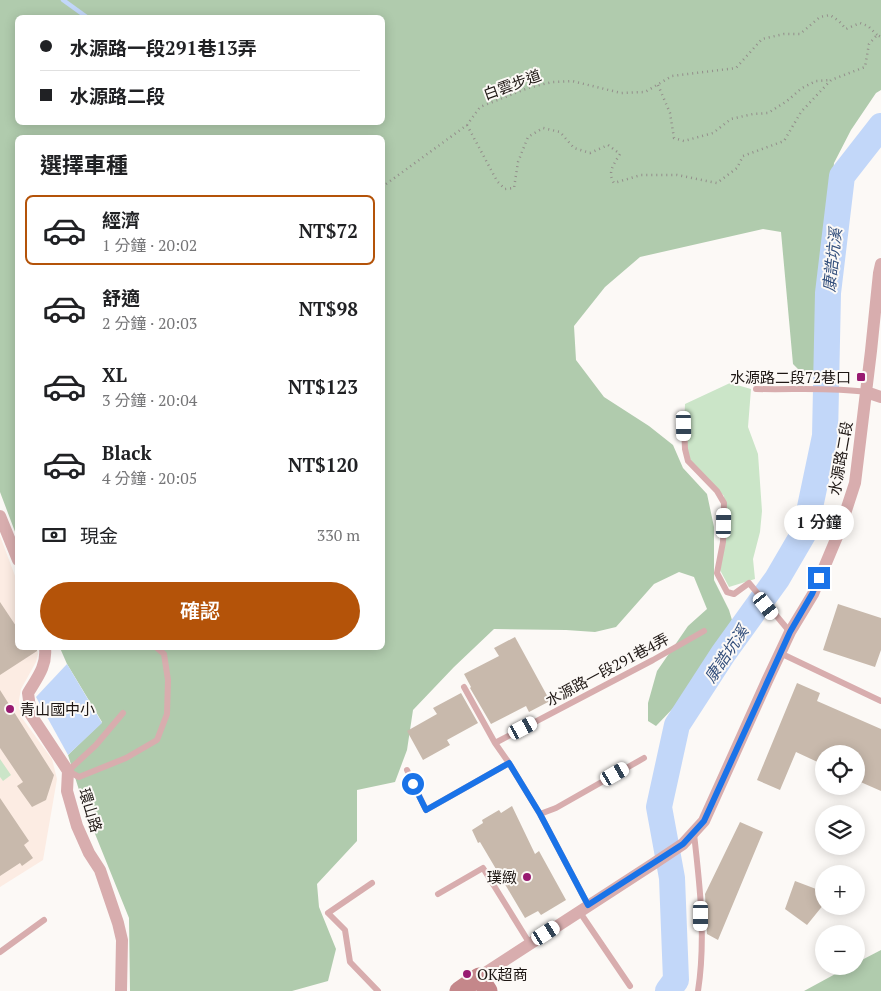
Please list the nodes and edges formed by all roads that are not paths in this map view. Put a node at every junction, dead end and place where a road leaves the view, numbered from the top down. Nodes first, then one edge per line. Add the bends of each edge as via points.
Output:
1 (881, 264) edge
2 (756, 389) dead end
3 (866, 392) junction
4 (881, 397) edge
5 (684, 426) dead end
6 (0, 516) edge
7 (15, 553) edge
8 (704, 631) dead end
9 (790, 632) junction
10 (45, 650) edge
11 (159, 650) edge
12 (780, 653) junction
13 (464, 687) dead end
14 (881, 701) edge
15 (123, 713) dead end
16 (495, 743) junction
17 (644, 758) dead end
18 (509, 763) junction
19 (407, 770) dead end
20 (68, 771) junction
21 (540, 814) junction
22 (694, 834) junction
23 (372, 883) dead end
24 (438, 894) dead end
25 (584, 908) junction
26 (44, 920) dead end
27 (530, 944) junction
28 (0, 952) edge
29 (484, 984) edge
30 (630, 986) dead end
31 (121, 991) edge
32 (378, 991) edge
33 (459, 991) edge
34 (698, 991) edge

1 - 3 street, 水源路二段
2 - 3 lane
3 - 4 street
3 - 9 street, 水源路二段 via 855,482 840,532 812,594
5 - 9 lane via 688,461 724,503 723,542 717,573 727,592 734,594 748,583
6 - 7 street
8 - 16 lane, 水源路一段291巷4弄
9 - 12 street, 水源路二段
10 - 20 street, 環山路 via 42,671 28,693 31,716
11 - 20 lane via 164,654 168,680 167,714 158,740 126,758 79,777
12 - 14 lane
12 - 22 street, 水源路二段 via 704,821
13 - 16 lane
15 - 20 lane
16 - 18 lane
17 - 21 lane
18 - 19 lane via 426,810
18 - 21 lane
20 - 31 street, 環山路 via 67,791 76,826 100,870 122,940
21 - 25 lane
22 - 25 street, 水源路二段
22 - 34 lane via 701,897
23 - 32 lane via 328,913 345,930 350,962
24 - 27 lane via 483,868
25 - 27 street
25 - 30 lane
26 - 28 lane
27 - 29 street
29 - 33 street

